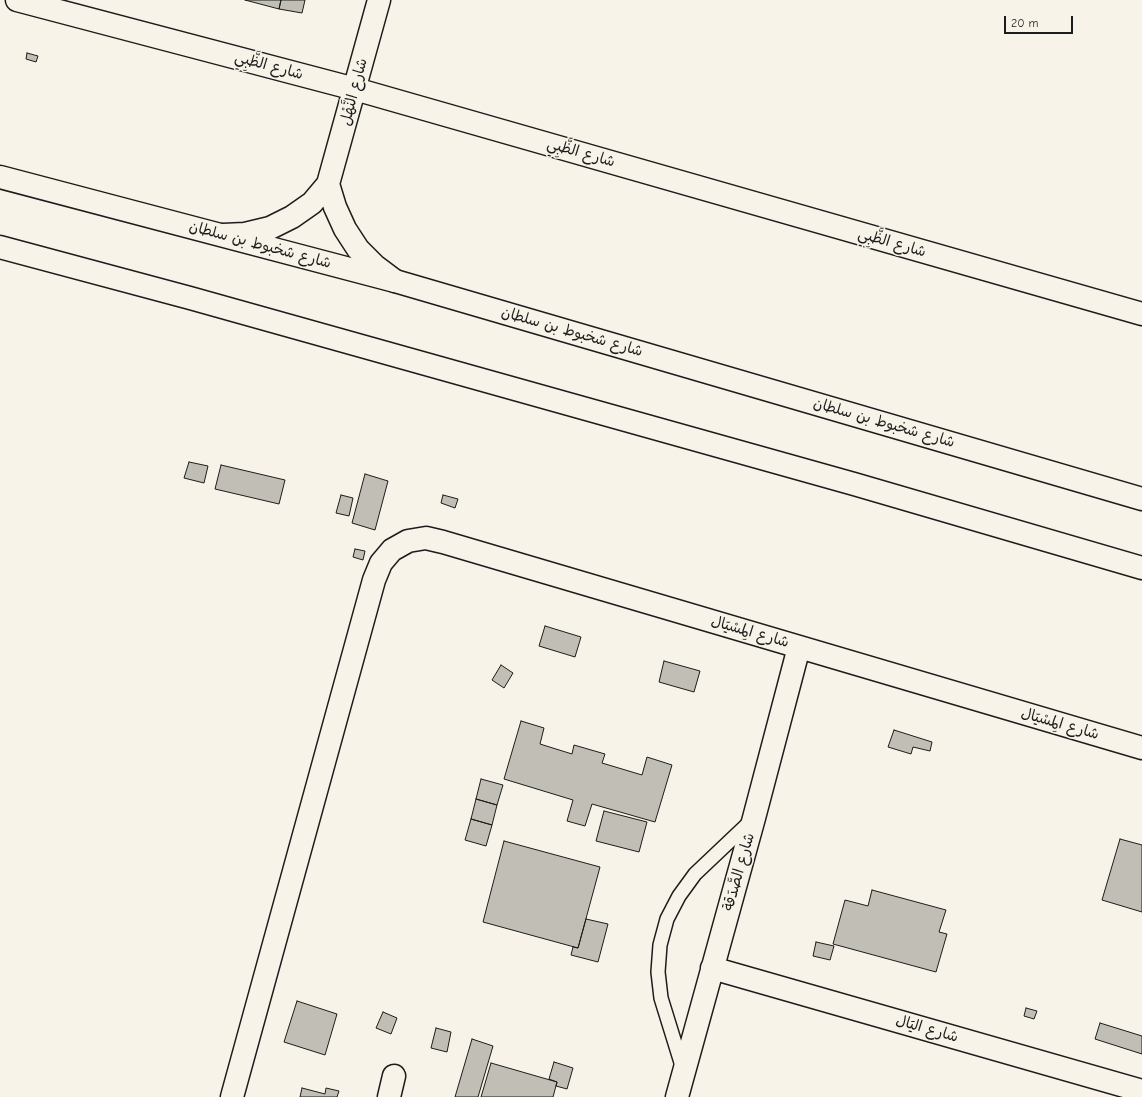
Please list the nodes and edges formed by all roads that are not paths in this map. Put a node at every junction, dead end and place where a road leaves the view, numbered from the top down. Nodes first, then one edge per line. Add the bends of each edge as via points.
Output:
1 (17, 0) edge
2 (379, 0) edge
3 (355, 89) junction
4 (0, 177) edge
5 (328, 184) junction
6 (221, 235) junction
7 (0, 247) edge
8 (395, 281) junction
9 (1142, 314) edge
10 (1142, 499) edge
11 (1142, 568) edge
12 (798, 647) junction
13 (1142, 748) edge
14 (754, 818) junction
15 (712, 968) junction
16 (684, 1073) junction
17 (394, 1076) dead end
18 (1142, 1091) edge
19 (232, 1097) edge
20 (389, 1097) edge
21 (677, 1097) edge

1 - 3 street, شارع الظَّبِي
2 - 3 street, شارع النَّهْل
3 - 5 street, شارع النَّهْل
3 - 9 street, شارع الظَّبِي
4 - 6 street, شارع شخبوط بن سلطان
5 - 6 street, شارع النَّهْل via 312,202 292,217 270,228 245,234
5 - 8 street via 335,207 355,244 375,266
6 - 8 street, شارع شخبوط بن سلطان
7 - 11 street via 854,484
8 - 10 street, شارع شخبوط بن سلطان
12 - 13 street, شارع المِسْيَال
12 - 14 street, شارع الصَّدَقة
12 - 19 street, شارع المِسْيَال via 426,538 408,541 392,550 380,563 374,580
14 - 15 street, شارع الصَّدَقة
14 - 16 lane via 695,874 679,896 665,926 660,945 658,972 661,998
15 - 16 street, شارع الصَّدَقة
15 - 18 street, شارع اليَال
16 - 21 street, شارع الصَّدَقة
17 - 20 street

